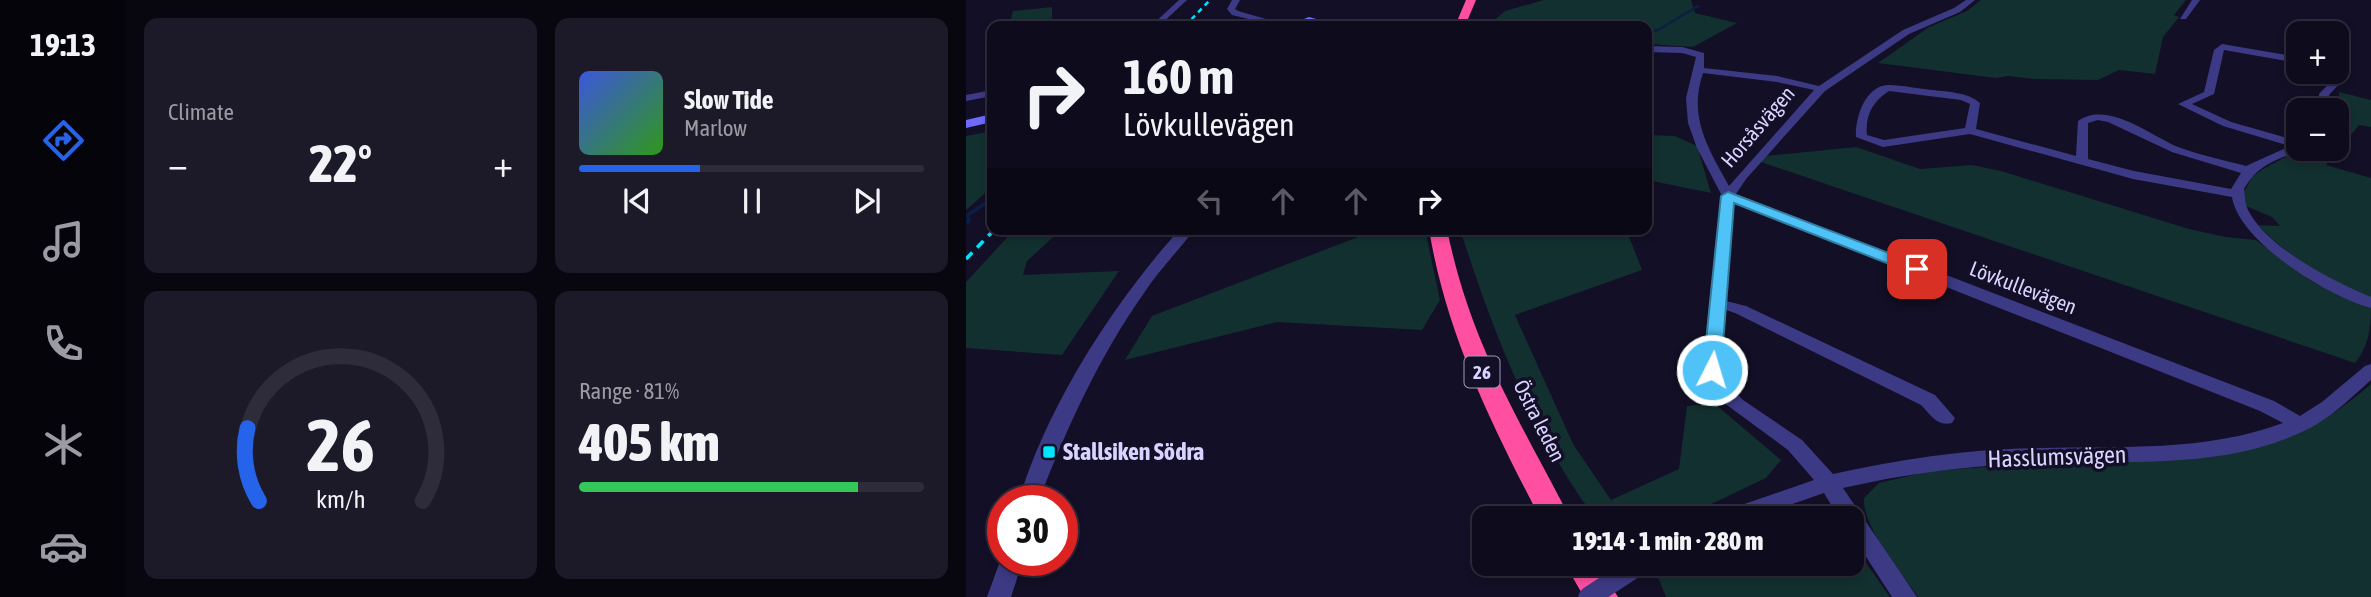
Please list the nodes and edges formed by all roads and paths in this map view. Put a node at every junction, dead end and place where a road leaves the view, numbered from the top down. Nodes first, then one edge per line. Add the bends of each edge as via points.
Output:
1 (1183, 0) edge
2 (1236, 0) edge
3 (1469, 0) edge
4 (1970, 0) edge
5 (2196, 0) edge
6 (2183, 17) dead end
7 (1160, 21) edge
8 (1263, 21) edge
9 (1462, 21) edge
10 (1652, 49) edge
11 (2286, 58) edge
12 (1701, 70) junction
13 (1821, 89) junction
14 (987, 94) edge
15 (966, 98) edge
16 (987, 119) edge
17 (966, 124) edge
18 (1970, 131) junction
19 (2286, 142) edge
20 (2286, 152) edge
21 (2082, 162) junction
22 (2249, 171) junction
23 (2237, 194) junction
24 (1728, 196) junction
25 (1183, 235) edge
26 (1439, 235) edge
27 (2371, 303) edge
28 (1718, 304) junction
29 (2371, 370) edge
30 (1945, 418) dead end
31 (2300, 424) junction
32 (1828, 484) junction
33 (1037, 485) edge
34 (1549, 506) edge
35 (1764, 506) edge
36 (1843, 506) edge
37 (1864, 537) edge
38 (1006, 576) edge
39 (1588, 576) edge
40 (1622, 576) edge
41 (999, 597) edge
42 (1590, 597) edge
43 (1602, 597) edge
44 (1905, 597) edge

1 - 7 street
2 - 8 street via 1231,9 1235,13
3 - 9 highway
4 - 13 street, Horsåsvägen via 1906,32
5 - 6 street
10 - 12 street via 1698,53
11 - 19 street via 2222,47 2209,94 2183,104
12 - 13 street
12 - 24 street via 1691,97 1699,141
13 - 24 street, Horsåsvägen
14 - 15 street
16 - 17 street
18 - 18 street via 1972,99 1895,88 1882,90 1861,121 1863,137 1883,144
18 - 21 street
20 - 22 street
21 - 22 street via 2083,121 2098,117 2176,150
21 - 23 street
22 - 23 street
23 - 27 street via 2249,221 2283,254 2329,285
24 - 28 street, Horsåsvägen
24 - 31 street, Lövkullevägen via 2254,401
25 - 33 street via 1092,363
26 - 34 highway, Östra leden / 26 via 1457,310 1486,381
28 - 30 street via 1740,309 1928,400
28 - 32 street, Horsåsvägen via 1712,370 1718,388 1732,403 1793,443
29 - 31 street, Hasslumsvägen
31 - 32 street, Hasslumsvägen via 2267,436 2185,451 2002,457
32 - 35 street, Hasslumsvägen
32 - 36 street, Horsåsvägen
37 - 44 street, Horsåsvägen
38 - 41 street
39 - 43 highway
40 - 42 street, bridge

